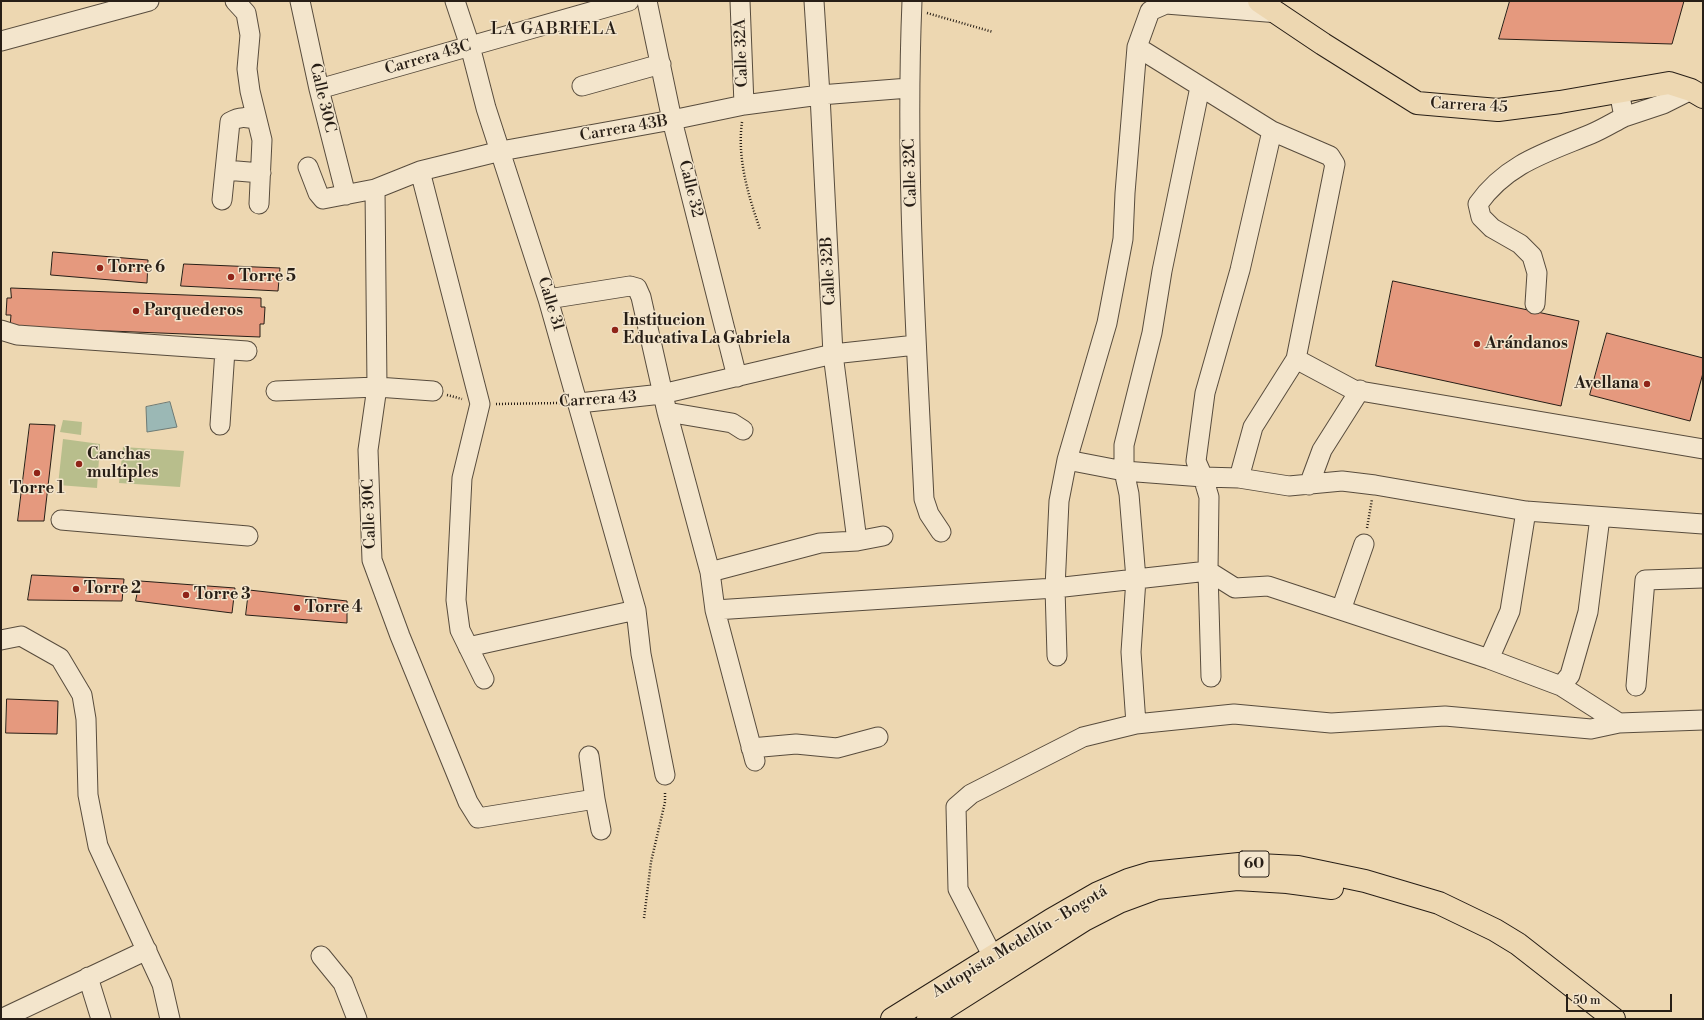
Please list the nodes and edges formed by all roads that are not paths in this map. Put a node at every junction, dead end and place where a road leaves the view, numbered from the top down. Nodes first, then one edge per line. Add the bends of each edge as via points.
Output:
1 (149, 1) edge
2 (236, 1) edge
3 (300, 1) edge
4 (455, 1) edge
5 (629, 1) edge
6 (647, 1) edge
7 (740, 1) edge
8 (814, 1) edge
9 (1259, 1) edge
10 (912, 5) edge
11 (1279, 13) junction
12 (1, 41) edge
13 (470, 46) junction
14 (1136, 46) junction
15 (662, 64) junction
16 (582, 86) dead end
17 (1200, 87) junction
18 (908, 88) junction
19 (318, 89) junction
20 (1619, 91) junction
21 (1697, 93) edge
22 (820, 95) junction
23 (744, 104) junction
24 (1624, 117) junction
25 (257, 120) junction
26 (672, 120) junction
27 (1272, 131) junction
28 (501, 151) junction
29 (308, 167) dead end
30 (225, 170) junction
31 (420, 171) junction
32 (261, 173) junction
33 (375, 189) junction
34 (346, 195) junction
35 (222, 200) dead end
36 (259, 204) dead end
37 (548, 299) junction
38 (1535, 304) dead end
39 (1, 330) edge
40 (916, 345) junction
41 (225, 350) junction
42 (247, 351) dead end
43 (832, 354) junction
44 (1296, 359) junction
45 (737, 377) junction
46 (376, 386) junction
47 (433, 390) road end
48 (1360, 390) junction
49 (276, 391) dead end
50 (578, 403) junction
51 (665, 403) junction
52 (220, 425) dead end
53 (743, 430) dead end
54 (1703, 449) edge
55 (1067, 460) junction
56 (1124, 471) junction
57 (1203, 477) junction
58 (1239, 478) junction
59 (1309, 485) junction
60 (1526, 511) junction
61 (1600, 517) junction
62 (61, 520) dead end
63 (1703, 524) edge
64 (941, 532) dead end
65 (248, 536) dead end
66 (883, 536) dead end
67 (857, 540) junction
68 (1364, 544) road end
69 (1208, 571) junction
70 (710, 572) junction
71 (1703, 578) edge
72 (1136, 579) junction
73 (1055, 588) junction
74 (636, 610) junction
75 (715, 610) junction
76 (1341, 610) junction
77 (1, 640) edge
78 (468, 647) junction
79 (1057, 656) dead end
80 (1489, 659) junction
81 (1211, 678) dead end
82 (484, 679) dead end
83 (1561, 686) junction
84 (1636, 686) dead end
85 (1703, 720) edge
86 (1619, 723) junction
87 (1136, 724) junction
88 (878, 737) dead end
89 (589, 756) dead end
90 (665, 775) road end
91 (595, 799) junction
92 (601, 830) dead end
93 (147, 950) junction
94 (322, 956) dead end
95 (993, 957) junction
96 (88, 977) junction
97 (1, 1019) edge
98 (101, 1019) edge
99 (170, 1019) edge
100 (357, 1019) edge
101 (892, 1019) edge
102 (928, 1019) edge
103 (1591, 1019) edge
104 (1614, 1019) edge

1 - 12 street
2 - 25 street via 246,13 250,35 247,70
3 - 19 street, Calle 30C
4 - 13 street, Calle 31
5 - 13 street, Carrera 43C
6 - 15 street, Calle 32
7 - 23 street, Calle 32A
8 - 22 street, Calle 32B
9 - 11 main road, Carrera 45
10 - 18 street, Calle 32C
11 - 14 street via 1166,4 1150,12
11 - 20 main road, Carrera 45 via 1417,103 1498,110
13 - 19 street, Carrera 43C
13 - 28 street, Calle 31 via 486,108
14 - 17 street
14 - 55 street via 1123,240 1107,323
15 - 16 street
15 - 26 street, Calle 32
17 - 27 street
17 - 56 street via 1152,332 1124,445
18 - 22 street, Carrera 43B
18 - 40 street, Calle 32C
19 - 34 street, Calle 30C
20 - 21 main road, Carrera 45 via 1669,83
20 - 24 street
21 - 24 street
22 - 23 street, Carrera 43B
22 - 43 street, Calle 32B
23 - 26 street, Carrera 43B
24 - 38 street via 1594,133 1528,160 1502,177 1478,204 1481,217 1492,228 1520,244 1532,256 1537,273
25 - 30 street via 247,117 230,122
25 - 32 street via 262,140
26 - 28 street, Carrera 43B
26 - 45 street, Calle 32
27 - 44 street via 1330,156 1335,164
27 - 57 street via 1240,270 1205,393 1196,461
28 - 31 street, Carrera 43B
28 - 37 street, Calle 31
29 - 34 street, Carrera 43B via 319,197 324,199
30 - 32 street
30 - 35 street
31 - 33 street, Carrera 43B
31 - 78 street via 480,404 462,478 456,600 460,630
32 - 36 street
33 - 34 street, Carrera 43B
33 - 46 street, Calle 30C
37 - 50 street, Calle 31
37 - 51 street via 630,286 637,288
39 - 41 street via 17,335
40 - 43 street, Carrera 43
40 - 64 street, Calle 32C via 924,499
41 - 42 street
41 - 52 street
43 - 45 street, Carrera 43
43 - 67 street, Calle 32B
44 - 48 street via 1354,390
44 - 58 street via 1253,427
45 - 51 street, Carrera 43
46 - 47 street
46 - 49 street
46 - 91 street, Calle 30C via 368,450 372,560 402,643 468,802 478,818
48 - 54 street
48 - 59 street via 1322,450
50 - 51 street, Carrera 43
50 - 74 street, Calle 31
51 - 53 street via 732,423
51 - 70 street
55 - 56 street
55 - 73 street via 1058,501
56 - 57 street
56 - 72 street via 1129,494
57 - 58 street
57 - 69 street via 1209,497
58 - 59 street via 1289,486
59 - 60 street via 1342,482 1375,485
60 - 61 street
60 - 80 street via 1510,611
61 - 63 street
61 - 83 street via 1588,612 1570,675
62 - 65 street
66 - 67 street
67 - 70 street via 820,542
68 - 76 street
69 - 72 street
69 - 76 street via 1235,588 1268,586
69 - 81 street
70 - 75 street
71 - 84 street via 1645,580
72 - 73 street
72 - 87 street via 1131,652
73 - 75 street
73 - 79 street
74 - 78 street
74 - 90 street, Calle 31 via 641,654
75 - 88 street via 753,755 796,744 837,748
76 - 80 street
77 - 93 street via 22,636 60,658 82,695 86,719 88,795 98,846
78 - 82 street
80 - 83 street
83 - 86 street
85 - 86 street
86 - 87 street via 1591,729 1445,716 1331,723 1234,714
87 - 95 street via 1083,737 971,794 956,807 958,889
89 - 91 street
91 - 92 street
93 - 96 street
93 - 99 street via 162,984
94 - 100 street via 342,983
95 - 101 main road, Autopista Medellín - Bogotá / 60
95 - 104 main road, Autopista Medellín - Bogotá / 60 via 1098,893 1151,873 1240,864 1298,867 1365,881 1439,903 1518,944
96 - 97 street
96 - 98 street
102 - 103 main road, Autopista Medellín - Bogotá / 60 via 1084,920 1119,902 1157,888 1237,880 1316,885 1372,896 1430,915 1487,942 1518,962

